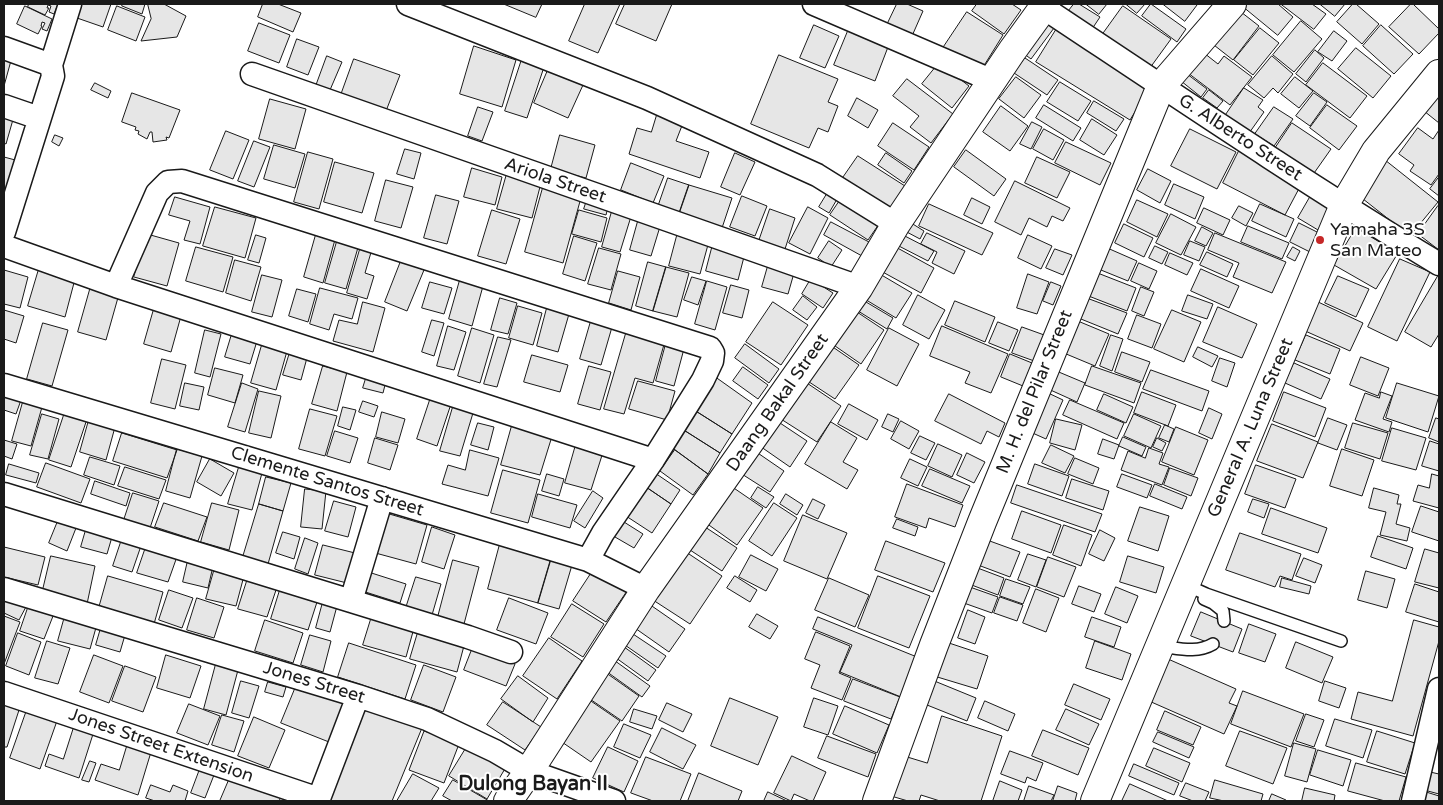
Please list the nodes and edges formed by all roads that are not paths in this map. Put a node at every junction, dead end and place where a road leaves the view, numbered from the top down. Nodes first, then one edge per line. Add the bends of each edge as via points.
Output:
1 (70, 4) edge
2 (408, 4) edge
3 (814, 4) edge
4 (1232, 4) edge
5 (1045, 6) edge
6 (4, 48) edge
7 (51, 65) junction
8 (252, 74) dead end
9 (1439, 74) edge
10 (993, 81) junction
11 (1161, 86) junction
12 (4, 106) edge
13 (39, 118) junction
14 (8, 204) edge
15 (1344, 205) junction
16 (896, 224) junction
17 (4, 232) edge
18 (4, 246) edge
19 (1439, 264) edge
20 (116, 286) junction
21 (859, 287) junction
22 (4, 385) edge
23 (653, 460) junction
24 (4, 494) edge
25 (382, 498) junction
26 (588, 560) junction
27 (1184, 587) junction
28 (4, 589) edge
29 (646, 589) junction
30 (351, 601) junction
31 (1224, 621) dead end
32 (1341, 641) dead end
33 (1213, 644) dead end
34 (1159, 646) junction
35 (511, 652) dead end
36 (1439, 689) edge
37 (4, 693) edge
38 (358, 696) junction
39 (529, 771) junction
40 (319, 800) edge
41 (508, 801) edge
42 (614, 801) edge
43 (878, 801) edge
44 (1095, 801) edge
45 (1413, 801) edge

1 - 7 street
2 - 16 street via 647,98 817,175
3 - 10 street
4 - 11 street, M. H. del Pilar Street
5 - 10 street, Daang Bakal Street
5 - 11 street, G. Alberto Street
6 - 7 street
7 - 13 street via 53,76
8 - 21 street, Ariola Street
9 - 15 street, General A. Luna Street via 1376,151
10 - 16 street, Daang Bakal Street
11 - 15 street, G. Alberto Street
11 - 43 street, M. H. del Pilar Street via 982,522
12 - 13 street
13 - 14 street
14 - 17 street
15 - 19 street, G. Alberto Street
15 - 27 street, General A. Luna Street
16 - 21 street, Daang Bakal Street
18 - 20 street
20 - 23 street
20 - 23 street via 157,193 168,182 182,181 710,348 712,361 703,380
21 - 29 street, Daang Bakal Street
22 - 25 street, Clemente Santos Street
23 - 26 street
24 - 30 street
25 - 26 street, Clemente Santos Street
25 - 30 street
26 - 29 street, Clemente Santos Street
27 - 31 lane via 1213,603 1223,612
27 - 32 lane
27 - 34 street, General A. Luna Street
28 - 38 street, Jones Street
29 - 39 street, Daang Bakal Street
30 - 35 street
33 - 34 lane via 1195,650
34 - 44 street, General A. Luna Street
36 - 45 street
37 - 40 street, Jones Street Extension
38 - 39 street, Jones Street via 427,719 495,750
38 - 40 street
39 - 41 street, Daang Bakal Street
39 - 42 street, Jones Street

